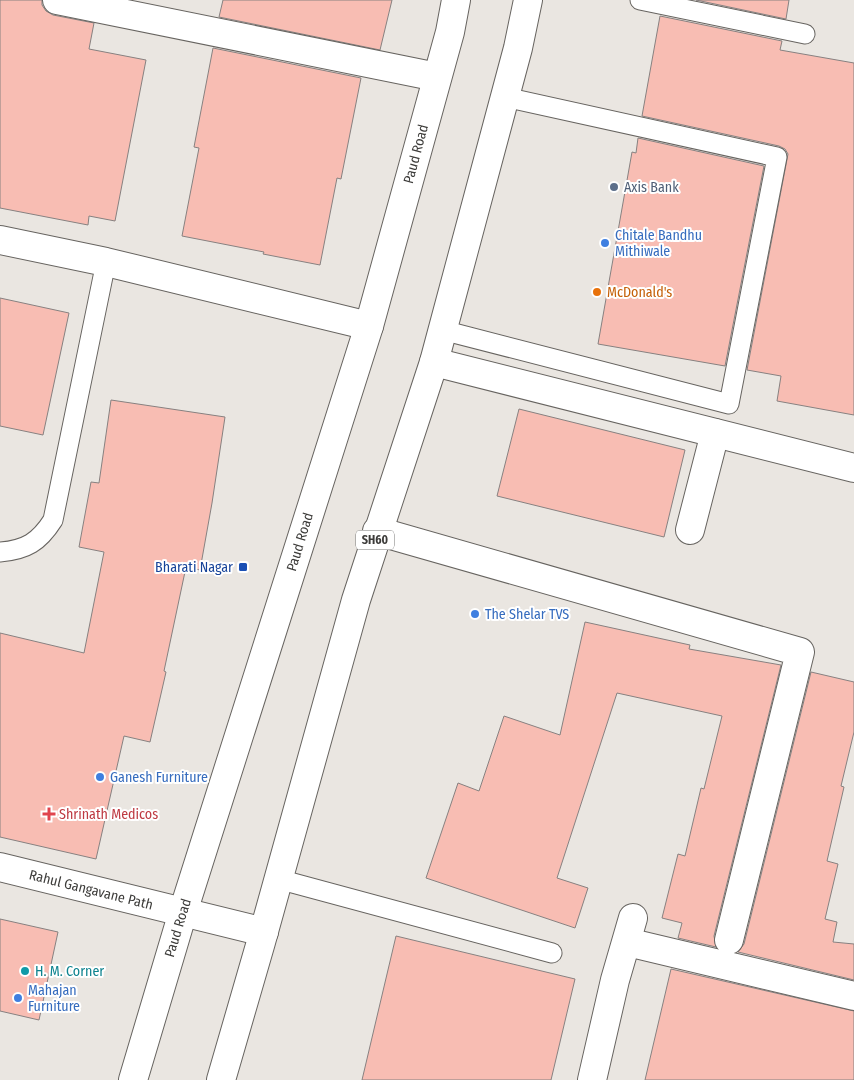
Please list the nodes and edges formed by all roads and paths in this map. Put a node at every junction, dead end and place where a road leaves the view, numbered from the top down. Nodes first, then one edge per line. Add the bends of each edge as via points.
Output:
1 (56, 0) edge
2 (456, 0) edge
3 (528, 0) edge
4 (640, 0) edge
5 (805, 34) dead end
6 (437, 77) junction
7 (505, 96) junction
8 (0, 240) edge
9 (106, 262) junction
10 (369, 326) junction
11 (442, 330) junction
12 (434, 362) junction
13 (715, 433) junction
14 (854, 468) edge
15 (690, 530) dead end
16 (378, 531) junction
17 (0, 552) edge
18 (0, 867) edge
19 (278, 879) junction
20 (183, 912) junction
21 (264, 932) junction
22 (729, 940) dead end
23 (552, 953) dead end
24 (854, 996) edge
25 (133, 1080) edge
26 (221, 1080) edge
27 (592, 1080) edge

1 - 6 street
2 - 6 street, Paud Road
3 - 7 street, SH60
4 - 5 lane
6 - 10 street, Paud Road
7 - 11 street, SH60
7 - 11 lane via 777,157 729,404
8 - 9 street
9 - 10 street
9 - 17 lane via 53,520 44,535 31,544 15,551
10 - 20 street, Paud Road
11 - 12 street, SH60
12 - 13 street
12 - 16 street, SH60
13 - 14 street
13 - 15 street
16 - 19 street, SH60
16 - 22 street via 800,652
18 - 20 street, Rahul Gangavane Path
19 - 21 street, SH60
19 - 23 lane
20 - 21 street, Rahul Gangavane Path
20 - 25 street, Paud Road
21 - 26 street, SH60
24 - 27 street via 630,930

